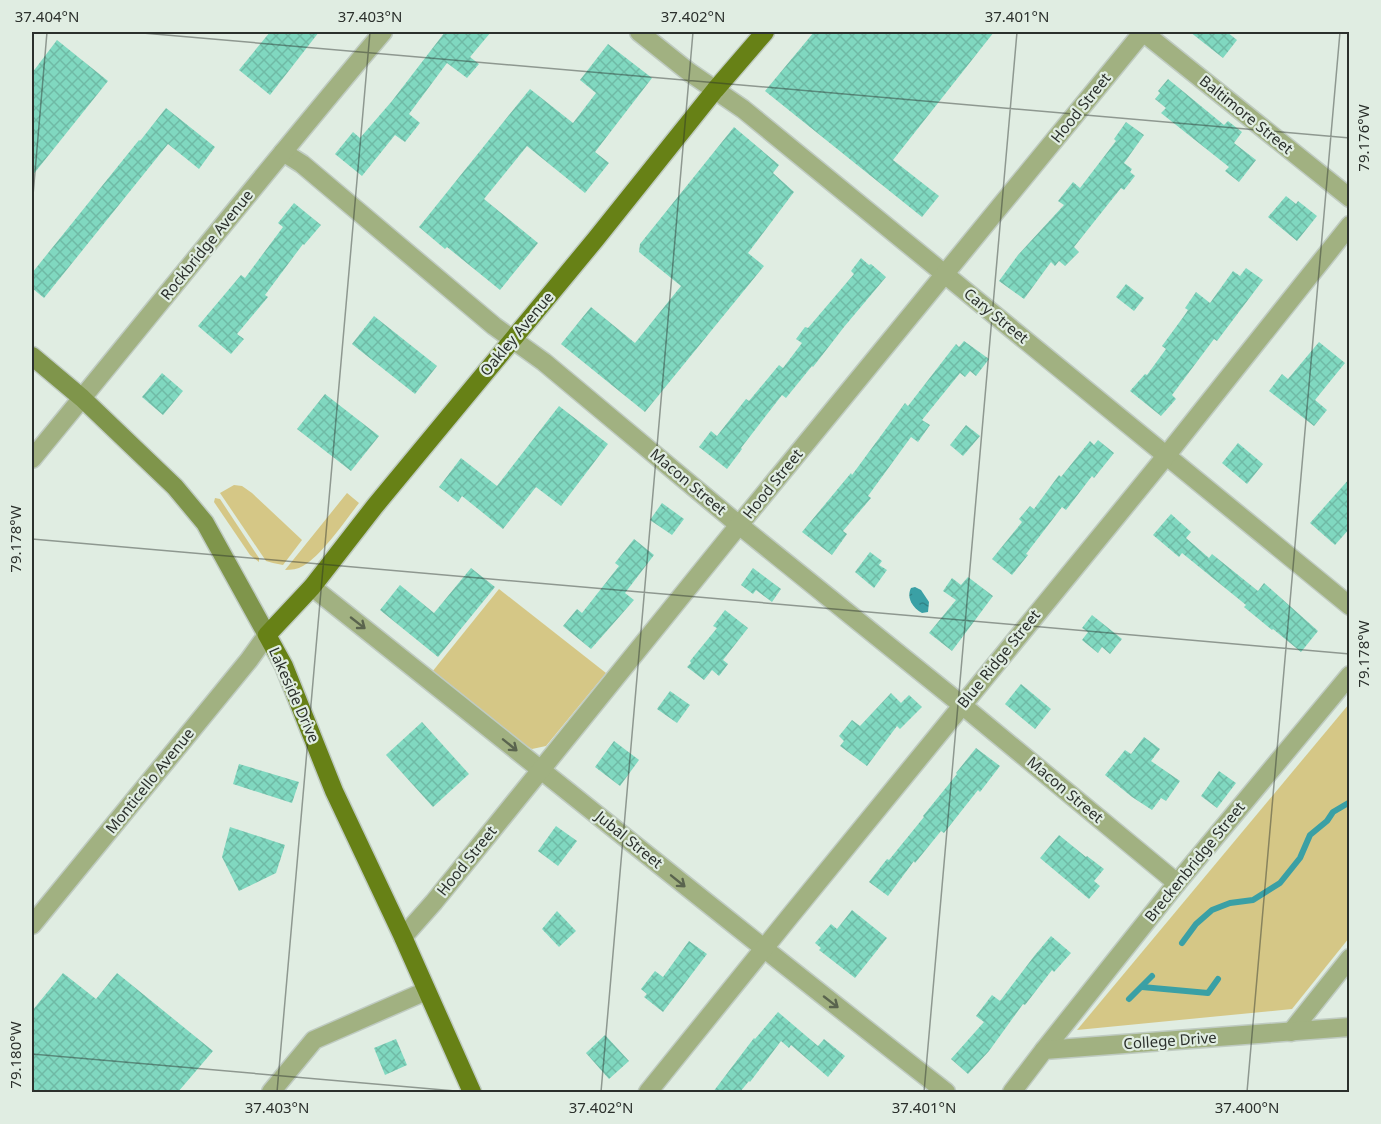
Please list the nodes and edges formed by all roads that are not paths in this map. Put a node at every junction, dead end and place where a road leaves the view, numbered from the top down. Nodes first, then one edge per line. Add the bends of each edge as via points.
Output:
1 (383, 32) edge
2 (639, 32) edge
3 (765, 32) edge
4 (1143, 32) edge
5 (715, 90) junction
6 (283, 152) junction
7 (1350, 198) edge
8 (1350, 225) edge
9 (944, 273) junction
10 (513, 339) junction
11 (32, 356) edge
12 (82, 398) junction
13 (1166, 456) junction
14 (32, 459) edge
15 (739, 525) junction
16 (312, 587) junction
17 (1350, 606) edge
18 (267, 634) junction
19 (1350, 675) edge
20 (962, 705) junction
21 (542, 770) junction
22 (1177, 883) junction
23 (32, 926) edge
24 (403, 937) junction
25 (763, 949) junction
26 (1350, 958) edge
27 (426, 992) junction
28 (1350, 1026) edge
29 (1291, 1032) junction
30 (1044, 1050) junction
31 (271, 1092) edge
32 (472, 1092) edge
33 (648, 1092) edge
34 (946, 1092) edge
35 (1012, 1092) edge

1 - 6 street, Rockbridge Avenue
2 - 5 street, Cary Street
3 - 5 main road, Oakley Avenue
4 - 7 street, Baltimore Street
4 - 9 street, Hood Street
5 - 9 street, Cary Street via 744,109
5 - 10 main road, Oakley Avenue
6 - 10 street, Macon Street
6 - 12 street, Rockbridge Avenue
8 - 13 street, Blue Ridge Street
9 - 13 street, Cary Street
9 - 15 street, Hood Street
10 - 15 street, Macon Street
10 - 16 main road, Oakley Avenue
11 - 12 main road, Lakeside Drive
12 - 14 street, Rockbridge Avenue
12 - 18 main road, Lakeside Drive via 175,487 205,523
13 - 17 street, Cary Street
13 - 20 street, Blue Ridge Street
15 - 20 street, Macon Street
15 - 21 street, Hood Street
16 - 18 main road, Oakley Avenue
16 -> 21 street, Jubal Street
18 - 23 street, Monticello Avenue
18 - 24 main road, Lakeside Drive via 284,666 334,791
19 - 22 street, Breckenbridge Street
20 - 22 street, Macon Street
20 - 25 street, Blue Ridge Street
21 - 24 street, Hood Street
21 -> 25 street, Jubal Street
22 - 30 street, Breckenbridge Street
24 - 27 main road, Lakeside Drive
25 - 33 street, Blue Ridge Street
25 -> 34 street, Jubal Street
26 - 29 street
27 - 31 street via 314,1040
27 - 32 main road, Lakeside Drive
28 - 29 street, College Drive
29 - 30 street, College Drive
30 - 35 street

